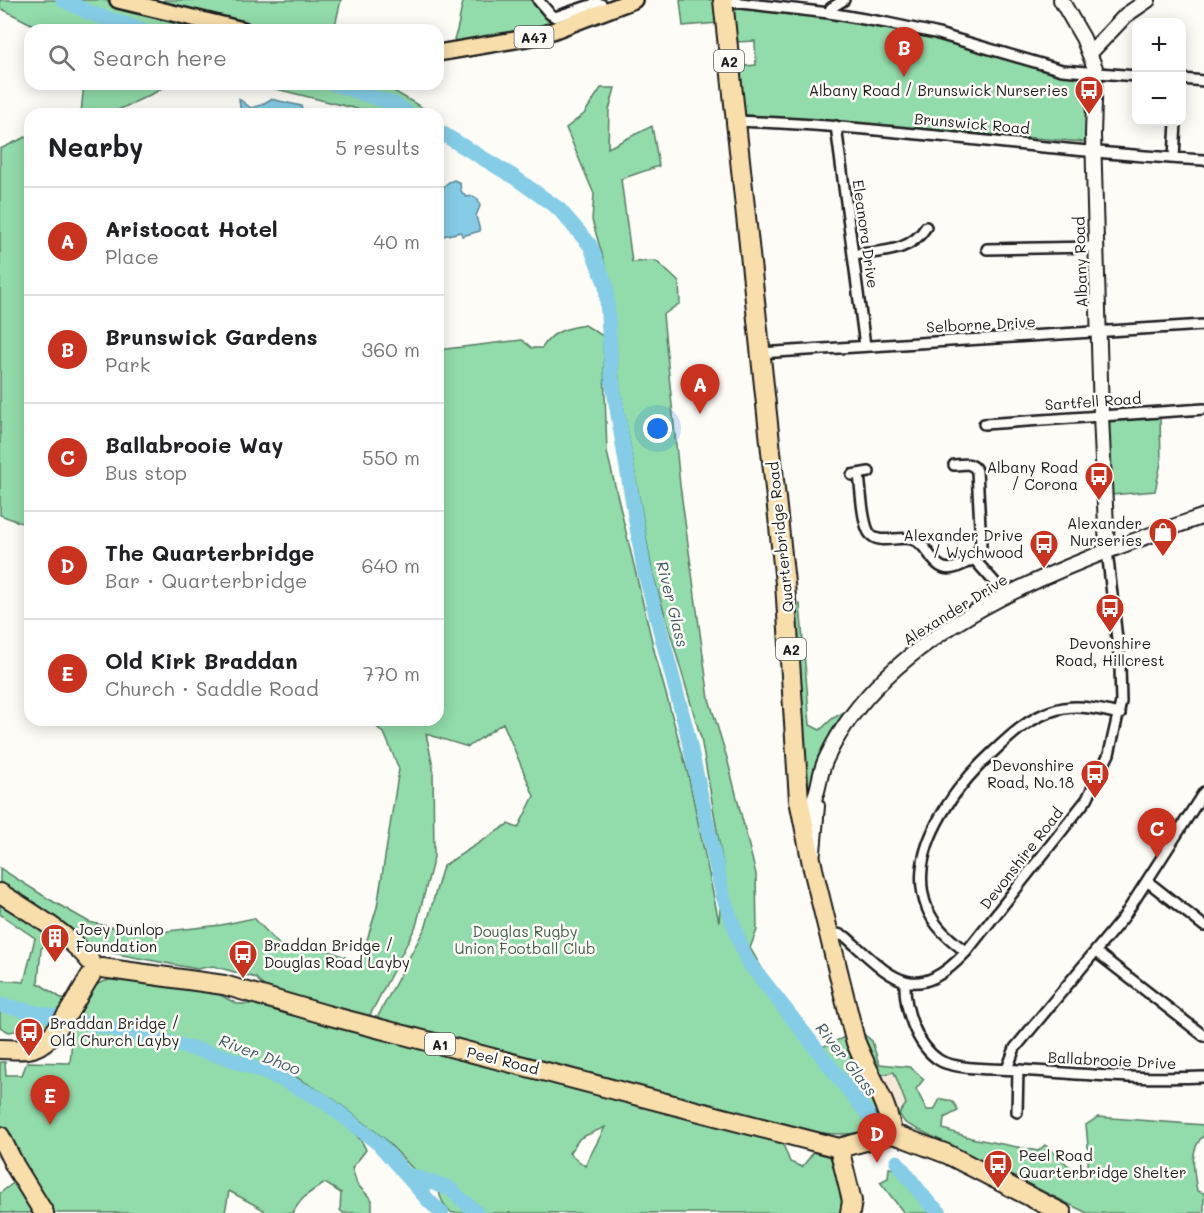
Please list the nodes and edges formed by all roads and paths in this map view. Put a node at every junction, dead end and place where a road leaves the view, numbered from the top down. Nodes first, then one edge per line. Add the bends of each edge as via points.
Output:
1 (118, 0) edge
2 (538, 0) edge
3 (634, 0) edge
4 (723, 0) edge
5 (844, 0) edge
6 (1061, 0) edge
7 (1148, 0) edge
8 (606, 9) junction
9 (829, 12) junction
10 (218, 24) edge
11 (444, 52) edge
12 (1090, 53) junction
13 (1096, 73) junction
14 (1132, 76) edge
15 (1186, 79) edge
16 (1204, 81) edge
17 (736, 121) junction
18 (836, 126) junction
19 (1176, 126) edge
20 (1093, 151) junction
21 (1174, 158) junction
22 (1204, 160) edge
23 (926, 227) dead end
24 (1096, 247) junction
25 (987, 249) dead end
26 (853, 255) junction
27 (1204, 326) edge
28 (1099, 331) junction
29 (865, 346) junction
30 (760, 353) junction
31 (1204, 409) edge
32 (1101, 415) junction
33 (984, 424) dead end
34 (954, 465) dead end
35 (860, 474) dead end
36 (1204, 516) edge
37 (1107, 550) junction
38 (974, 559) junction
39 (1005, 594) junction
40 (1120, 714) junction
41 (818, 789) junction
42 (1202, 799) edge
43 (806, 831) junction
44 (811, 859) junction
45 (1148, 881) junction
46 (0, 893) edge
47 (1204, 927) edge
48 (830, 935) junction
49 (966, 952) junction
50 (1096, 952) junction
51 (93, 970) junction
52 (905, 982) junction
53 (1204, 1036) edge
54 (0, 1049) edge
55 (1007, 1069) junction
56 (1018, 1070) junction
57 (1204, 1077) edge
58 (1017, 1112) dead end
59 (889, 1135) junction
60 (0, 1136) edge
61 (839, 1148) junction
62 (44, 1213) edge
63 (850, 1213) edge
64 (1062, 1213) edge

1 - 10 main road
2 - 8 street via 555,17 597,3
3 - 8 main road, A47
4 - 9 street
4 - 17 highway, Quarterbridge Road / A2
5 - 9 street
6 - 12 main road, Albany Road
7 - 12 main road via 1126,15
8 - 11 main road, A47 via 539,36
9 - 13 street via 935,33 1062,70
12 - 13 main road, Albany Road
13 - 14 street
13 - 20 main road, Albany Road
15 - 16 street
17 - 18 street, Brunswick Road
17 - 30 highway, Quarterbridge Road / A2
18 - 20 street, Brunswick Road
18 - 26 street, Eleanora Drive
19 - 21 street
20 - 21 street, Brunswick Road
20 - 24 main road, Albany Road
21 - 22 street, Brunswick Road
23 - 26 street via 920,237 904,246
24 - 25 street
24 - 28 main road, Albany Road
26 - 29 street, Eleanora Drive
27 - 28 street, Selborne Drive
28 - 29 street, Selborne Drive
28 - 32 main road, Albany Road
29 - 30 street, Selborne Drive
30 - 43 highway, Quarterbridge Road / A2 via 786,593 800,800
31 - 32 street, Sartfell Road
32 - 33 street, Sartfell Road
32 - 37 main road, Albany Road
34 - 38 street via 970,464 977,471 981,545
35 - 38 street via 866,525 873,537 916,540 946,569
36 - 37 main road, Alexander Drive
37 - 39 main road, Alexander Drive
37 - 40 street, Devonshire Road via 1120,666
38 - 39 street
39 - 41 main road, Alexander Drive via 915,652 880,681 835,740 820,772
40 - 49 street, Devonshire Road via 1109,754 1087,799
40 - 49 street via 1082,706 1053,711 1024,724 963,782 951,799 930,840 922,885 932,919
41 - 43 main road, Alexander Drive
41 - 44 main road, Alexander Drive
42 - 45 street
43 - 44 highway, Quarterbridge Road / A2
44 - 48 highway, Quarterbridge Road / A2
45 - 47 street
45 - 50 street
46 - 51 highway via 77,948
48 - 52 street via 846,937 886,972
48 - 59 highway, Quarterbridge Road / A2 via 855,1040 887,1113
49 - 52 street, Devonshire Road via 928,981
50 - 53 street
50 - 55 street via 1015,1048
51 - 54 highway via 53,1036 31,1049
51 - 61 highway, Peel Road / A1 via 224,985
52 - 55 street, Ballabrooie Drive via 917,1035 938,1059 953,1065
55 - 56 street, Ballabrooie Drive
56 - 57 street, Ballabrooie Drive via 1168,1079
56 - 58 street
59 - 61 highway, Peel Road / A1
59 - 64 highway via 947,1154
60 - 62 highway
61 - 63 highway via 852,1201

